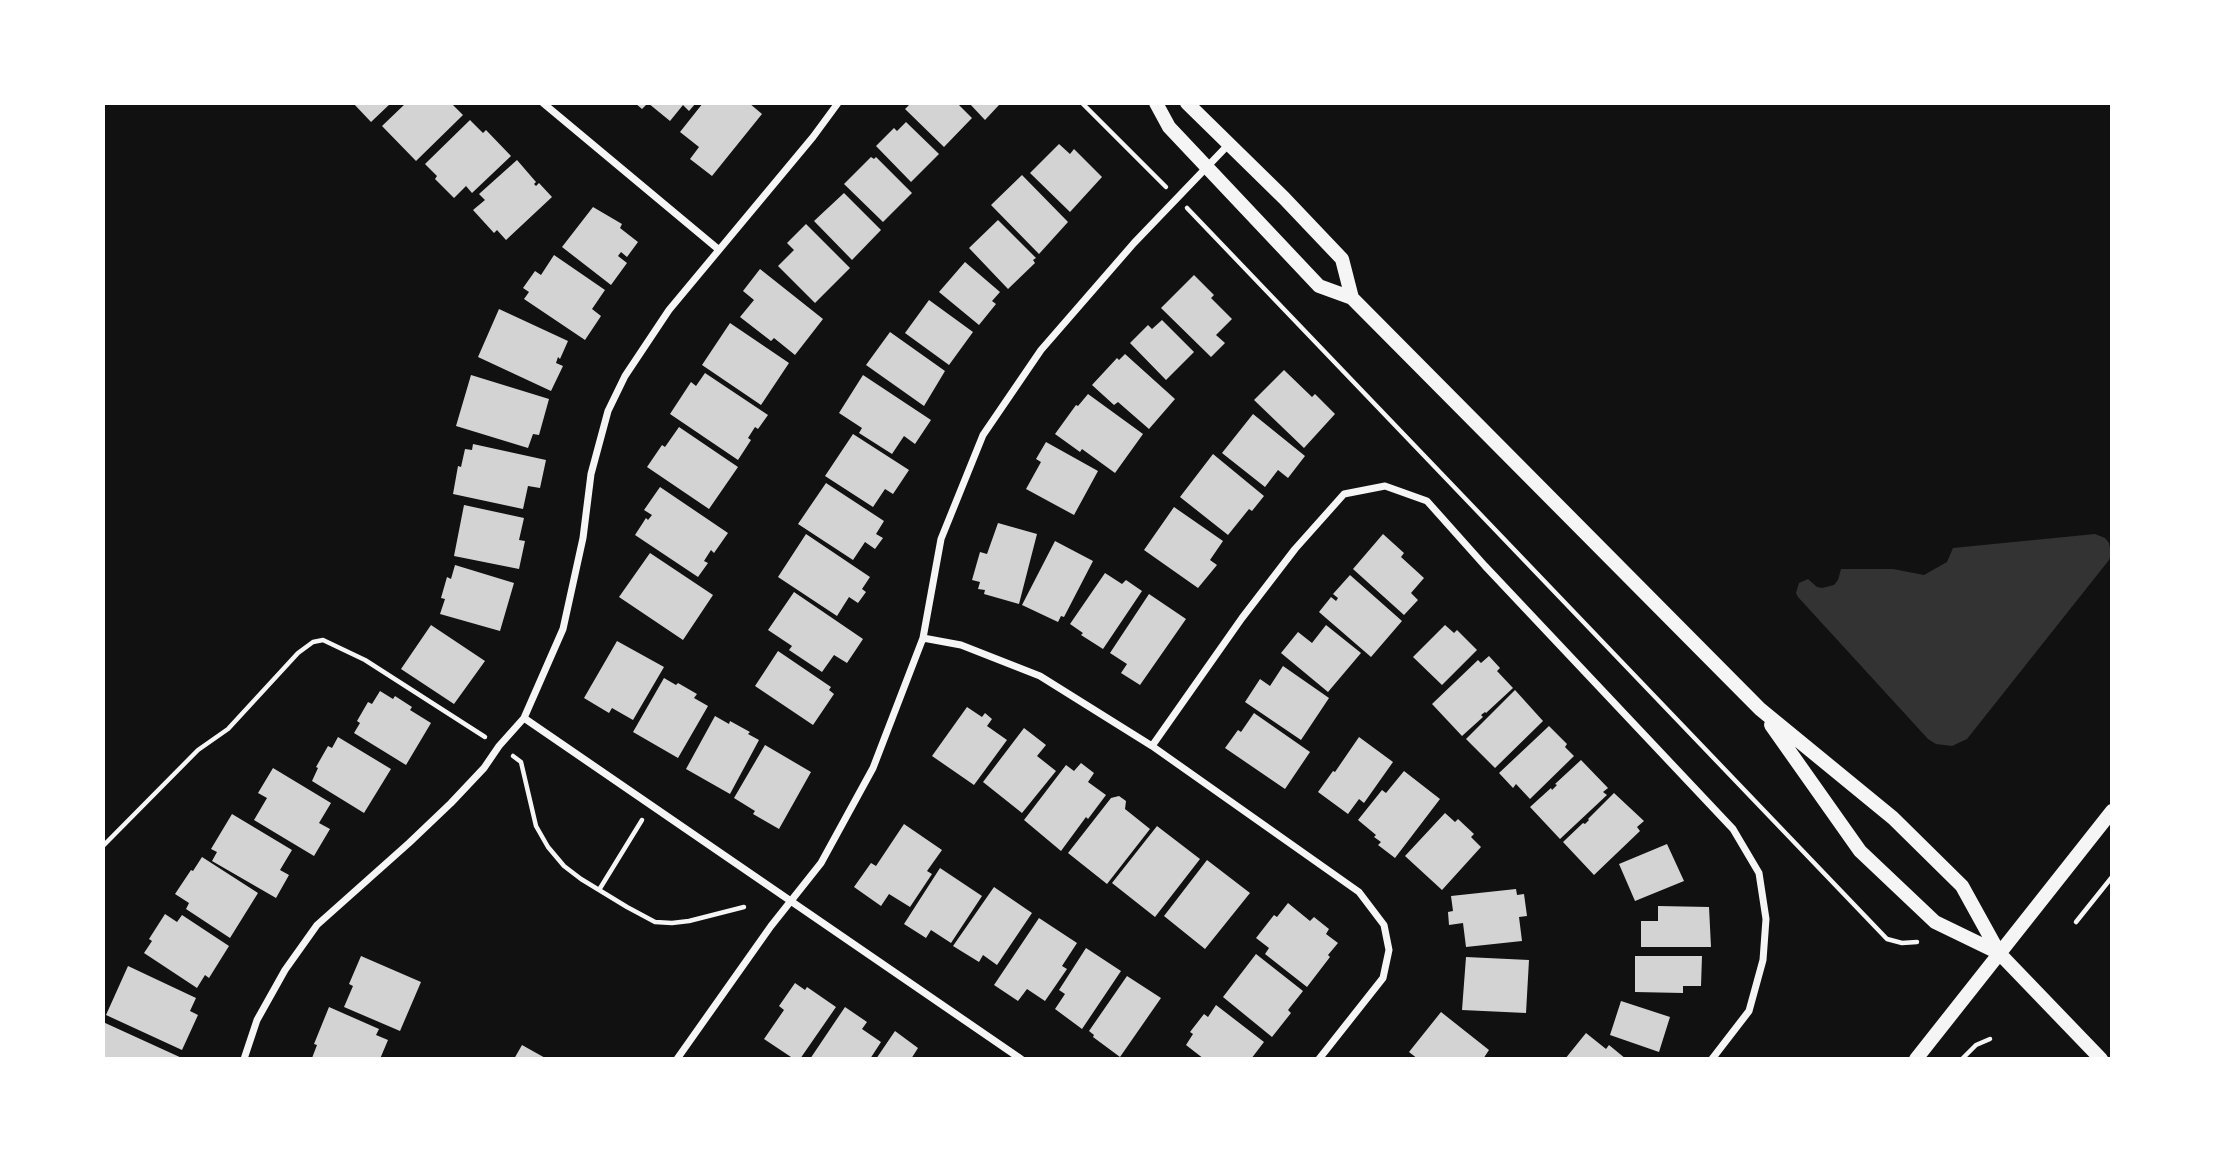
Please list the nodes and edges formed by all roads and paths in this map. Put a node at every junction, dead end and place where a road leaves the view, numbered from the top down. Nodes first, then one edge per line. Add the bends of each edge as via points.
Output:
1 (543, 103) edge
2 (838, 103) edge
3 (1083, 103) edge
4 (1156, 103) edge
5 (1187, 103) edge
6 (1229, 144) junction
7 (1207, 166) junction
8 (1177, 197) junction
9 (718, 249) junction
10 (1352, 298) junction
11 (923, 638) junction
12 (1760, 709) junction
13 (524, 718) junction
14 (499, 746) junction
15 (1152, 746) junction
16 (652, 805) junction
17 (2112, 811) edge
18 (103, 846) edge
19 (2112, 877) edge
20 (599, 891) junction
21 (791, 899) junction
22 (744, 907) dead end
23 (2076, 922) dead end
24 (1917, 942) dead end
25 (1999, 953) junction
26 (1990, 1039) dead end
27 (244, 1059) edge
28 (677, 1059) edge
29 (1021, 1059) edge
30 (1319, 1059) edge
31 (1712, 1059) edge
32 (1916, 1059) edge
33 (1962, 1059) edge
34 (2101, 1059) edge

1 - 9 street
2 - 9 street
3 - 8 path
4 - 7 main road via 1169,127
5 - 6 main road
6 - 7 street
6 - 10 main road via 1342,259
7 - 8 street
7 - 10 main road via 1320,286
8 - 11 street via 1041,350 983,435 941,539
8 - 24 path via 1887,939
9 - 13 street via 668,310 608,411 591,474 563,629
10 - 12 main road
11 - 15 street via 961,645 1040,677
11 - 21 street via 873,768 821,863
12 - 25 main road via 1893,818 1962,886
12 - 25 main road via 1860,851 1935,922
13 - 14 street
13 - 16 street
14 - 18 path via 365,660 323,640 313,642
14 - 20 path via 521,762 536,826 548,846 564,866
14 - 27 street via 484,768 410,844 317,925 257,1020
15 - 30 street via 1359,892 1384,925 1389,950 1383,978
15 - 31 street via 1242,618 1344,494 1385,486 1427,501 1733,829 1759,873 1766,919 1763,960 1749,1011
16 - 20 path
16 - 21 street
17 - 25 main road
19 - 23 path
20 - 22 path via 655,922 690,921
21 - 28 street
21 - 29 street
25 - 32 main road
25 - 34 main road
26 - 33 path

